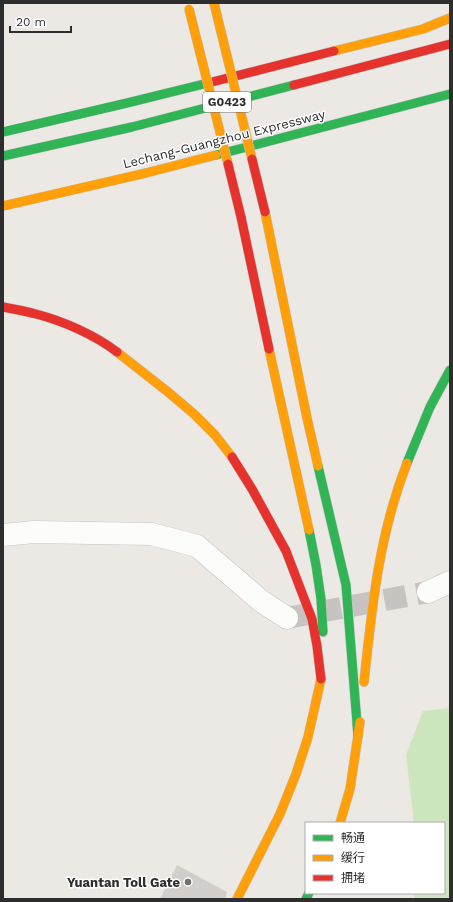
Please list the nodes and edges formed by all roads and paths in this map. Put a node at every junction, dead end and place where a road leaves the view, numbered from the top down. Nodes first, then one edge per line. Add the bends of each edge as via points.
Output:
1 (214, 3) edge
2 (188, 6) edge
3 (450, 18) edge
4 (450, 44) edge
5 (450, 94) edge
6 (3, 132) edge
7 (3, 156) edge
8 (3, 206) edge
9 (3, 307) edge
10 (450, 370) edge
11 (3, 535) edge
12 (450, 582) edge
13 (428, 592) tunnel mouth
14 (287, 618) tunnel mouth
15 (321, 680) junction
16 (358, 736) junction
17 (340, 822) edge
18 (237, 899) edge

1 - 16 highway, bridge via 264,212 307,418 346,585
2 - 15 highway, bridge via 241,217 316,565 323,630
3 - 6 highway via 423,29
4 - 7 highway, G0423 via 132,127
5 - 8 highway, Lechang-Guangzhou Expressway via 146,174
9 - 15 highway via 62,322 104,344 168,392 215,435 252,489 286,551 312,619
10 - 16 highway via 410,453 392,506 371,612
11 - 14 street via 34,532 152,534 197,546 261,601
12 - 13 street
15 - 18 highway via 308,737 296,774 280,814
16 - 17 highway via 350,790

